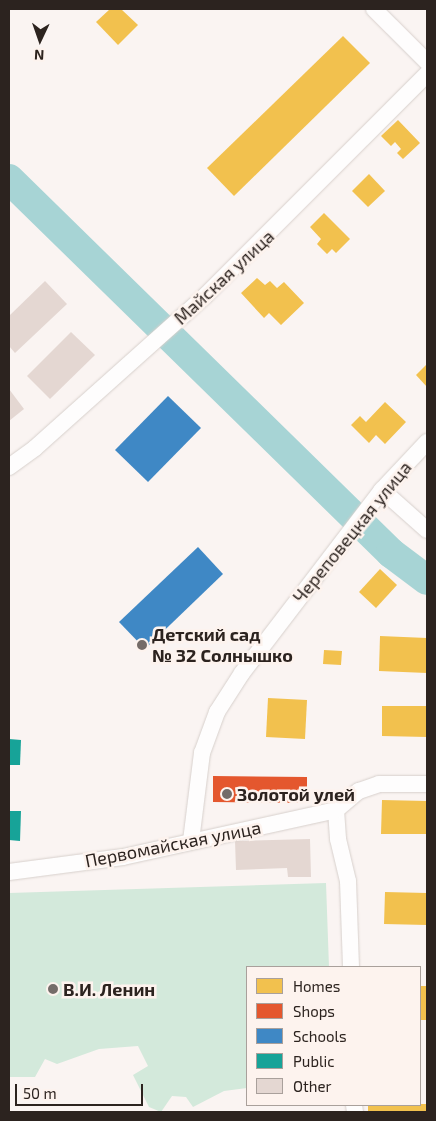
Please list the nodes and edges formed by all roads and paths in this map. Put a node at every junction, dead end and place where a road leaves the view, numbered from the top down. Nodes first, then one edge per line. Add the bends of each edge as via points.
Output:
1 (374, 9) edge
2 (427, 62) edge
3 (427, 74) edge
4 (427, 442) edge
5 (9, 467) edge
6 (382, 490) junction
7 (427, 530) edge
8 (427, 784) edge
9 (336, 810) junction
10 (192, 841) junction
11 (9, 872) edge
12 (350, 966) edge

1 - 2 street
3 - 5 street, Майская улица via 278,226 184,315
4 - 6 street, Череповецкая улица
6 - 7 street
6 - 10 street, Череповецкая улица via 217,712 202,753
8 - 9 street, Первомайская улица via 379,784 359,791
9 - 10 street, Первомайская улица
9 - 12 street via 338,839 348,881
10 - 11 street, Первомайская улица via 123,857

